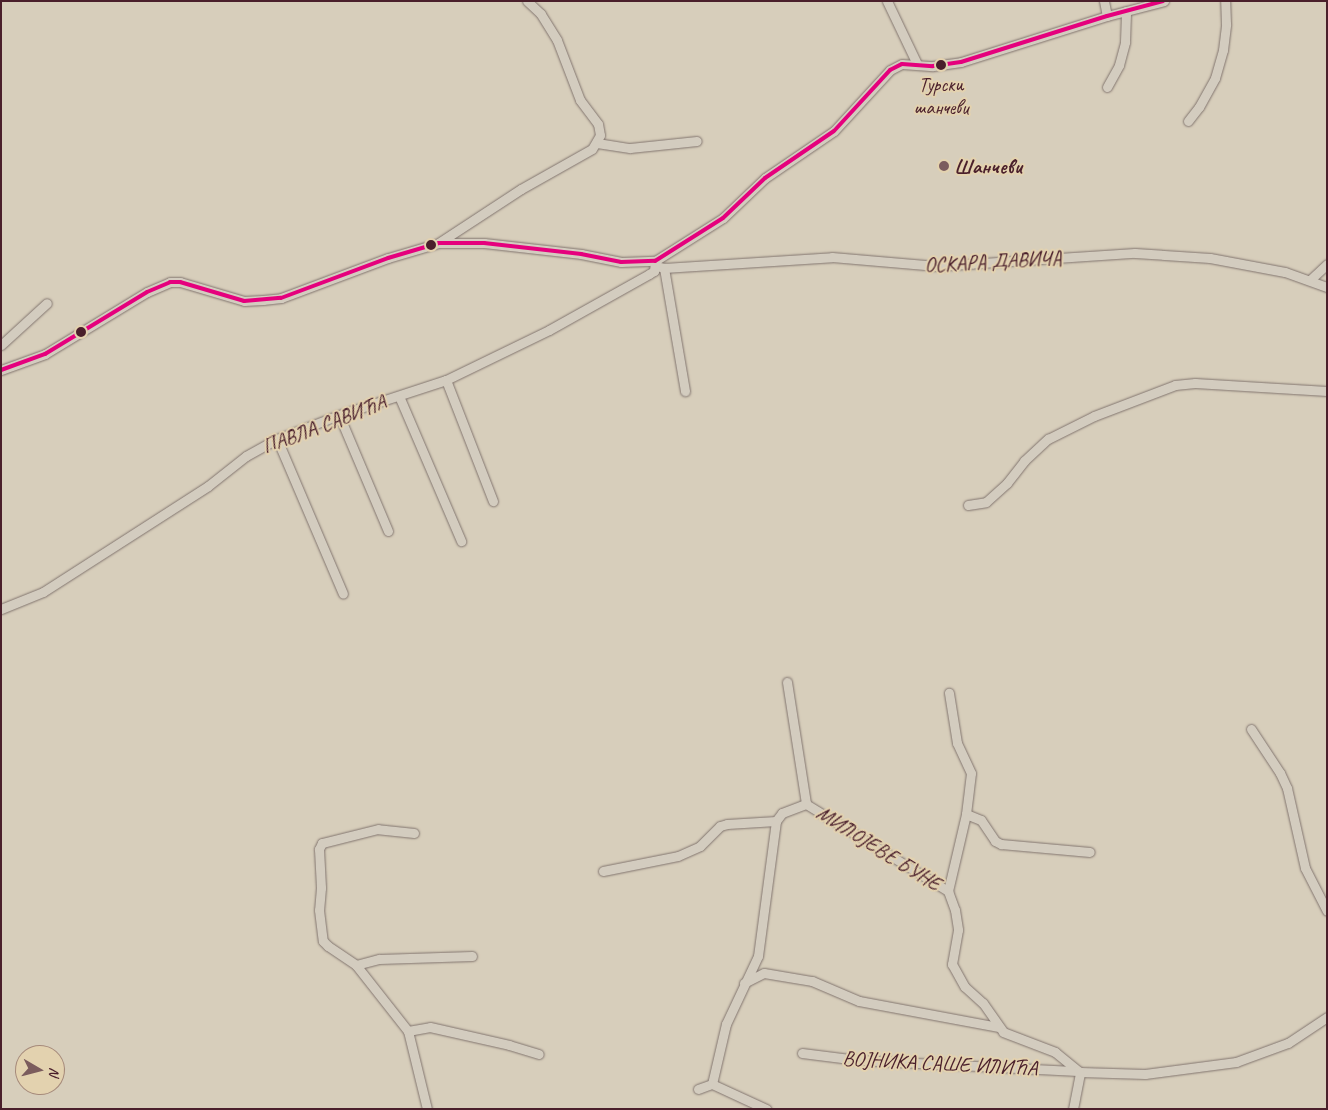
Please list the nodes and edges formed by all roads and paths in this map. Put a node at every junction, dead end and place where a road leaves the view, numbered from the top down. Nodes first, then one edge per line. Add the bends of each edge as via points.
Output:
1 (527, 1) edge
2 (887, 1) edge
3 (1104, 1) edge
4 (1164, 1) edge
5 (1224, 1) edge
6 (1126, 11) junction
7 (1107, 16) junction
8 (917, 64) junction
9 (1107, 87) dead end
10 (1188, 121) dead end
11 (697, 141) dead end
12 (596, 143) junction
13 (439, 243) junction
14 (1327, 264) edge
15 (658, 265) junction
16 (1310, 280) junction
17 (1327, 287) edge
18 (47, 304) dead end
19 (1, 345) edge
20 (1, 370) edge
21 (446, 380) junction
22 (1327, 390) edge
23 (685, 391) dead end
24 (399, 396) junction
25 (339, 415) junction
26 (277, 439) junction
27 (493, 501) dead end
28 (968, 505) dead end
29 (388, 531) dead end
30 (461, 541) dead end
31 (344, 594) dead end
32 (1, 610) edge
33 (787, 682) dead end
34 (949, 693) dead end
35 (1251, 729) dead end
36 (806, 804) junction
37 (966, 814) junction
38 (776, 821) junction
39 (414, 833) dead end
40 (1090, 852) dead end
41 (603, 871) dead end
42 (948, 891) junction
43 (1327, 911) edge
44 (472, 956) dead end
45 (356, 964) junction
46 (744, 983) junction
47 (1327, 1017) edge
48 (998, 1027) junction
49 (408, 1031) junction
50 (802, 1052) dead end
51 (539, 1054) dead end
52 (1078, 1069) junction
53 (712, 1084) junction
54 (698, 1089) dead end
55 (427, 1109) edge
56 (766, 1109) edge
57 (1073, 1109) edge

1 - 12 street via 541,14 556,40 580,100 600,129
2 - 8 street
3 - 7 street
4 - 6 street, ПАВЛА САВИЋА
5 - 10 street via 1223,50 1215,78
6 - 7 street, ПАВЛА САВИЋА
6 - 9 street via 1125,42
7 - 8 street, ПАВЛА САВИЋА via 961,62 933,66
8 - 15 street, ПАВЛА САВИЋА via 902,64 890,70 834,131 764,178 723,218
11 - 12 street via 630,148
12 - 13 street via 592,150 521,189
13 - 15 street, ОСКАРА ДАВИЧА via 484,243
13 - 20 street via 388,258 281,298 244,301 180,282 161,284 45,354
14 - 16 street
15 - 16 street, ОСКАРА ДАВИЧА via 832,257 937,266 1135,253 1210,258
15 - 21 street, ПАВЛА САВИЋА via 654,271 548,330
15 - 23 street
16 - 17 street, ОСКАРА ДАВИЧА
18 - 19 street
21 - 24 street, ПАВЛА САВИЋА
21 - 27 street
22 - 28 street via 1195,383 1175,386 1094,416 1048,439 986,502
24 - 25 street, ПАВЛА САВИЋА
24 - 30 street
25 - 26 street, ПАВЛА САВИЋА
25 - 29 street
26 - 31 street
26 - 32 street, ПАВЛА САВИЋА via 246,456 208,486 43,592
33 - 36 street
34 - 37 street via 957,743 971,773
35 - 43 street via 1287,788 1305,868
36 - 38 street via 782,813
36 - 42 street, МИЛОЈЕВЕ БУНЕ
37 - 40 street via 981,820 995,841 1001,844
37 - 42 street
38 - 41 street via 720,826 700,846 678,856
38 - 46 street via 758,956
39 - 45 street via 378,829 329,840 319,849 319,910 323,941
42 - 48 street, МИЛОЈЕВЕ БУНЕ via 958,930 952,964 965,987 983,1004
44 - 45 street via 379,959
45 - 49 street
46 - 48 street, МИЛОЈЕВЕ БУНЕ via 764,973 812,981 859,1001
46 - 53 street via 726,1024
47 - 52 street, ВОЈНИКА САШЕ ИЛИЋА via 1288,1043 1236,1062 1145,1074
48 - 52 street, МИЛОЈЕВЕ БУНЕ via 1003,1032 1055,1052
49 - 51 street via 430,1028
49 - 55 street
50 - 52 street, ВОЈНИКА САШЕ ИЛИЋА via 858,1060
52 - 57 street
53 - 54 street
53 - 56 street

